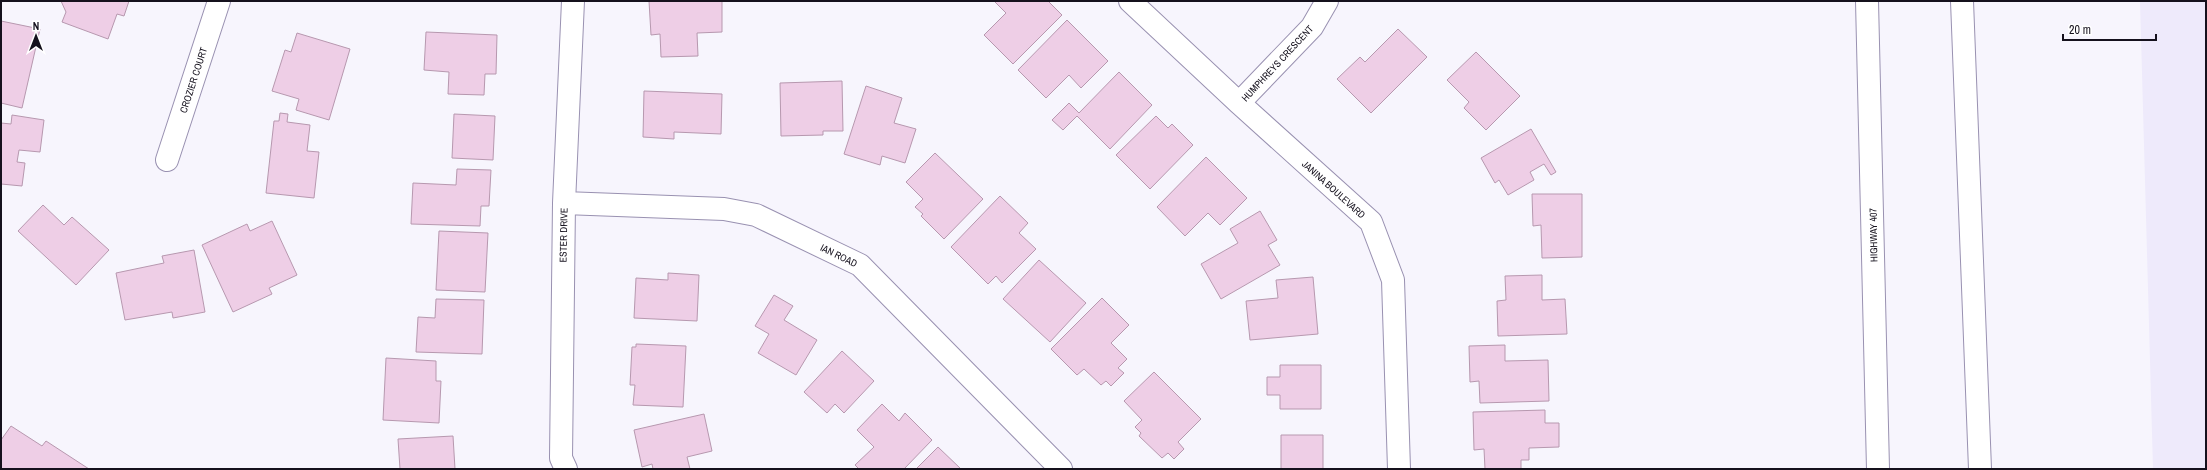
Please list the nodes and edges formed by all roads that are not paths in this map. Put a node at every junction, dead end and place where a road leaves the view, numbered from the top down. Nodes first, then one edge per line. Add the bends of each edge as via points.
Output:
1 (219, 1) edge
2 (573, 1) edge
3 (1130, 1) edge
4 (1327, 1) edge
5 (1867, 1) edge
6 (1962, 1) edge
7 (1239, 103) junction
8 (168, 160) dead end
9 (564, 203) junction
10 (1979, 465) edge
11 (566, 469) edge
12 (1061, 469) edge
13 (1399, 469) edge
14 (1878, 469) edge

1 - 8 main road, CROZIER COURT
2 - 9 main road, ESTER DRIVE
3 - 7 main road, JANINA BOULEVARD
4 - 7 main road, HUMPHREYS CRESCENT via 1312,27
5 - 14 main road, HIGHWAY 407
6 - 10 main road
7 - 13 main road, JANINA BOULEVARD via 1371,222 1393,280
9 - 11 main road, ESTER DRIVE via 562,458
9 - 12 main road, IAN ROAD via 724,209 756,215 860,265

